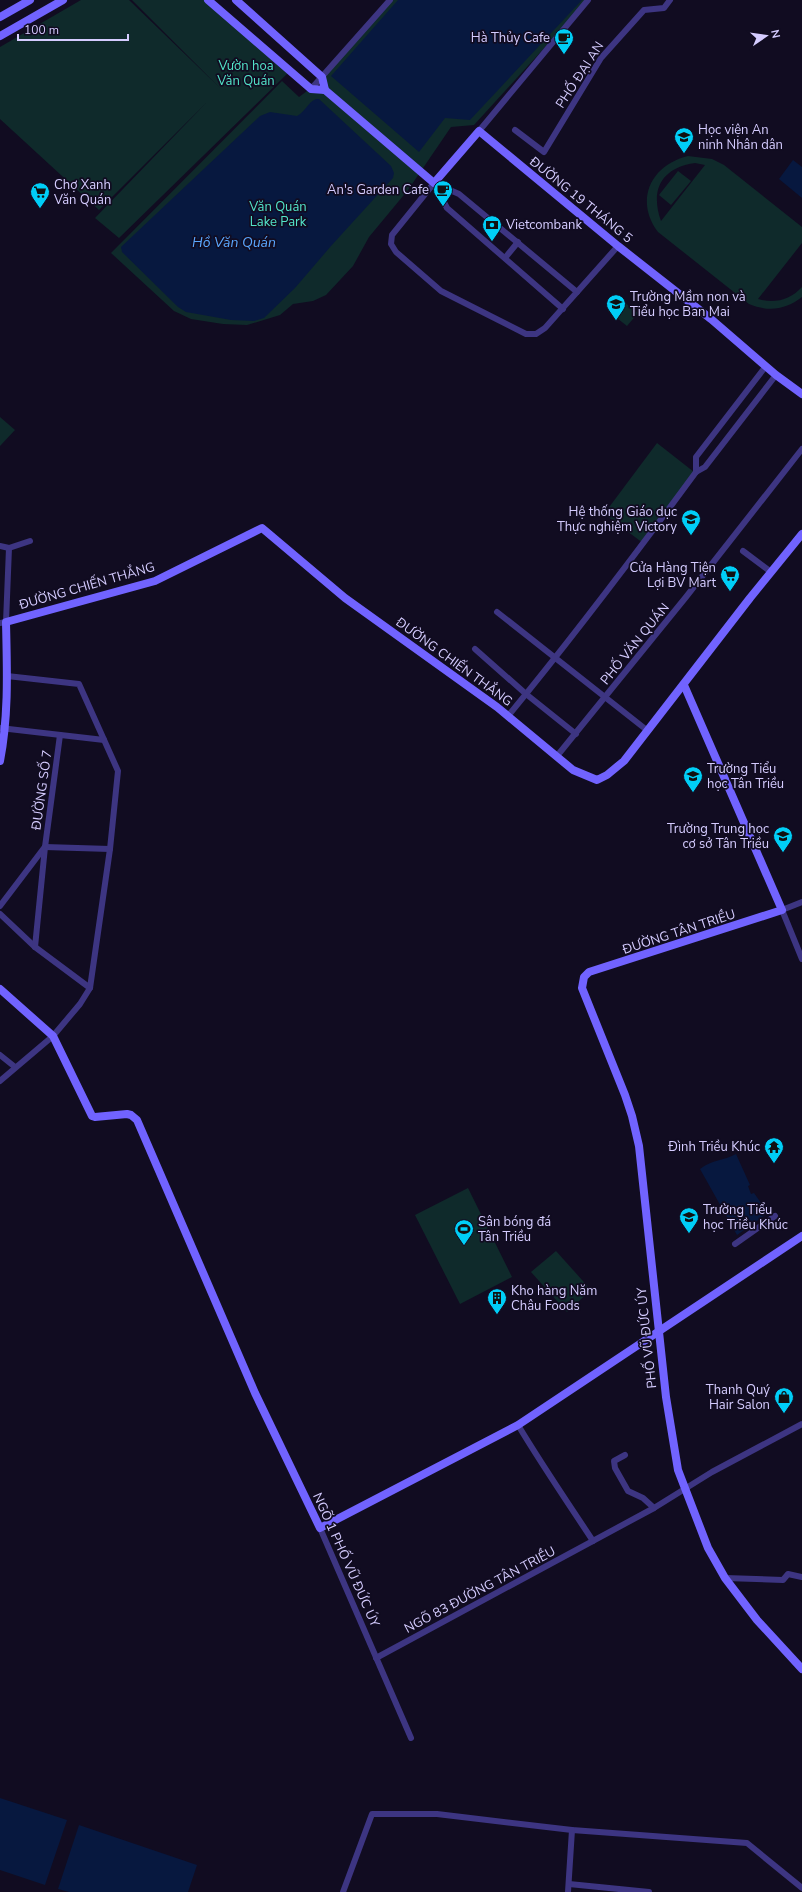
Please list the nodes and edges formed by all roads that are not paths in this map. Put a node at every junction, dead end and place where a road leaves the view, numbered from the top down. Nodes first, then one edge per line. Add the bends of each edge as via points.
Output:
1 (30, 0) edge
2 (62, 0) edge
3 (208, 0) edge
4 (236, 0) edge
5 (588, 0) edge
6 (670, 0) edge
7 (387, 1) edge
8 (0, 18) edge
9 (0, 36) edge
10 (322, 77) junction
11 (311, 89) junction
12 (325, 90) junction
13 (514, 130) dead end
14 (479, 131) junction
15 (434, 183) junction
16 (518, 242) junction
17 (618, 246) junction
18 (505, 258) junction
19 (578, 292) junction
20 (563, 309) junction
21 (766, 366) junction
22 (776, 375) junction
23 (802, 394) edge
24 (802, 448) edge
25 (696, 472) junction
26 (802, 534) edge
27 (30, 541) dead end
28 (0, 546) edge
29 (9, 548) junction
30 (743, 552) dead end
31 (771, 572) junction
32 (497, 612) dead end
33 (3, 622) edge
34 (475, 649) dead end
35 (556, 659) junction
36 (7, 676) junction
37 (684, 685) junction
38 (526, 694) junction
39 (606, 698) junction
40 (508, 716) junction
41 (2, 729) edge
42 (648, 731) junction
43 (576, 734) junction
44 (60, 735) junction
45 (104, 740) junction
46 (557, 756) junction
47 (0, 761) edge
48 (46, 847) junction
49 (110, 849) junction
50 (802, 902) edge
51 (0, 906) edge
52 (782, 910) junction
53 (0, 914) edge
54 (35, 947) junction
55 (802, 959) edge
56 (584, 977) joint
57 (90, 988) junction
58 (0, 989) edge
59 (53, 1036) junction
60 (0, 1055) edge
61 (15, 1067) junction
62 (0, 1081) edge
63 (776, 1216) dead end
64 (802, 1236) edge
65 (735, 1244) dead end
66 (659, 1333) junction
67 (802, 1424) edge
68 (518, 1425) junction
69 (625, 1455) dead end
70 (684, 1489) junction
71 (654, 1508) junction
72 (320, 1528) junction
73 (593, 1541) junction
74 (802, 1577) edge
75 (725, 1578) junction
76 (376, 1658) junction
77 (802, 1669) edge
78 (411, 1738) dead end
79 (572, 1830) junction
80 (569, 1884) junction
81 (802, 1888) edge
82 (343, 1892) edge
83 (568, 1892) edge
84 (649, 1892) edge

1 - 8 street
2 - 9 street
3 - 11 street
4 - 10 street
5 - 14 street
6 - 13 street, PHỐ ĐẠI AN via 664,8 644,10 601,58 544,152
7 - 10 street
10 - 11 street
10 - 12 street
11 - 12 street
12 - 15 street
14 - 15 street
14 - 17 street, ĐƯỜNG 19 THÁNG 5
15 - 16 street via 459,194
15 - 18 street via 446,208
15 - 20 street via 392,235 391,244 396,252 441,292 526,334 536,334 545,328
16 - 18 street
16 - 19 street
17 - 19 street
17 - 21 street, ĐƯỜNG 19 THÁNG 5
18 - 20 street
19 - 20 street
21 - 22 street, ĐƯỜNG 19 THÁNG 5
21 - 25 street via 696,457
22 - 23 street, ĐƯỜNG 19 THÁNG 5
22 - 25 street via 705,466
24 - 39 street, PHỐ VĂN QUÁN
25 - 35 street
26 - 31 street, ĐƯỜNG CHIẾN THẮNG
27 - 29 street
28 - 29 street
29 - 33 street
30 - 31 street
31 - 37 street, ĐƯỜNG CHIẾN THẮNG
32 - 35 street
33 - 36 street
33 - 40 street, ĐƯỜNG CHIẾN THẮNG via 154,581 262,528 345,598
34 - 38 street
35 - 38 street
35 - 39 street
36 - 41 street
36 - 45 street via 79,684
37 - 42 street, ĐƯỜNG CHIẾN THẮNG
37 - 52 street
38 - 40 street
38 - 43 street
39 - 42 street
39 - 43 street, PHỐ VĂN QUÁN
40 - 46 street, ĐƯỜNG CHIẾN THẮNG
41 - 44 street
41 - 47 street
42 - 46 street, ĐƯỜNG CHIẾN THẮNG via 624,761 597,780 574,770
43 - 46 street, PHỐ VĂN QUÁN
44 - 45 street
44 - 48 street, ĐƯỜNG SỐ 7
45 - 49 street via 118,771
48 - 49 street
48 - 51 street
48 - 54 street, ĐƯỜNG SỐ 7
49 - 57 street
50 - 52 street
52 - 55 street
52 - 56 street, ĐƯỜNG TÂN TRIỀU via 597,970
53 - 54 street
54 - 57 street
56 - 66 street, PHỐ VŨ ĐỨC ÚY via 582,988 625,1095 639,1146
57 - 59 street
58 - 59 street
59 - 61 street
59 - 72 street, NGÕ 1 PHỐ VŨ ĐỨC ÚY via 92,1116 95,1118 127,1114 137,1120 255,1393
60 - 61 street
61 - 62 street
63 - 65 street
64 - 66 street
66 - 68 street
66 - 70 street, PHỐ VŨ ĐỨC ÚY via 666,1397 678,1470
67 - 70 street, NGÕ 83 ĐƯỜNG TÂN TRIỀU
68 - 72 street
68 - 73 street via 551,1480 575,1511
69 - 71 street via 614,1461 615,1468 628,1491 643,1498
70 - 71 street, NGÕ 83 ĐƯỜNG TÂN TRIỀU
70 - 75 street, PHỐ VŨ ĐỨC ÚY via 708,1548
71 - 73 street, NGÕ 83 ĐƯỜNG TÂN TRIỀU
72 - 76 street, NGÕ 1 PHỐ VŨ ĐỨC ÚY
73 - 76 street, NGÕ 83 ĐƯỜNG TÂN TRIỀU
74 - 75 street via 788,1574 783,1580
75 - 77 street, PHỐ VŨ ĐỨC ÚY via 757,1620
76 - 78 street, NGÕ 1 PHỐ VŨ ĐỨC ÚY
79 - 80 street
79 - 81 street via 747,1843
79 - 82 street via 437,1814 372,1814
80 - 83 street
80 - 84 street

